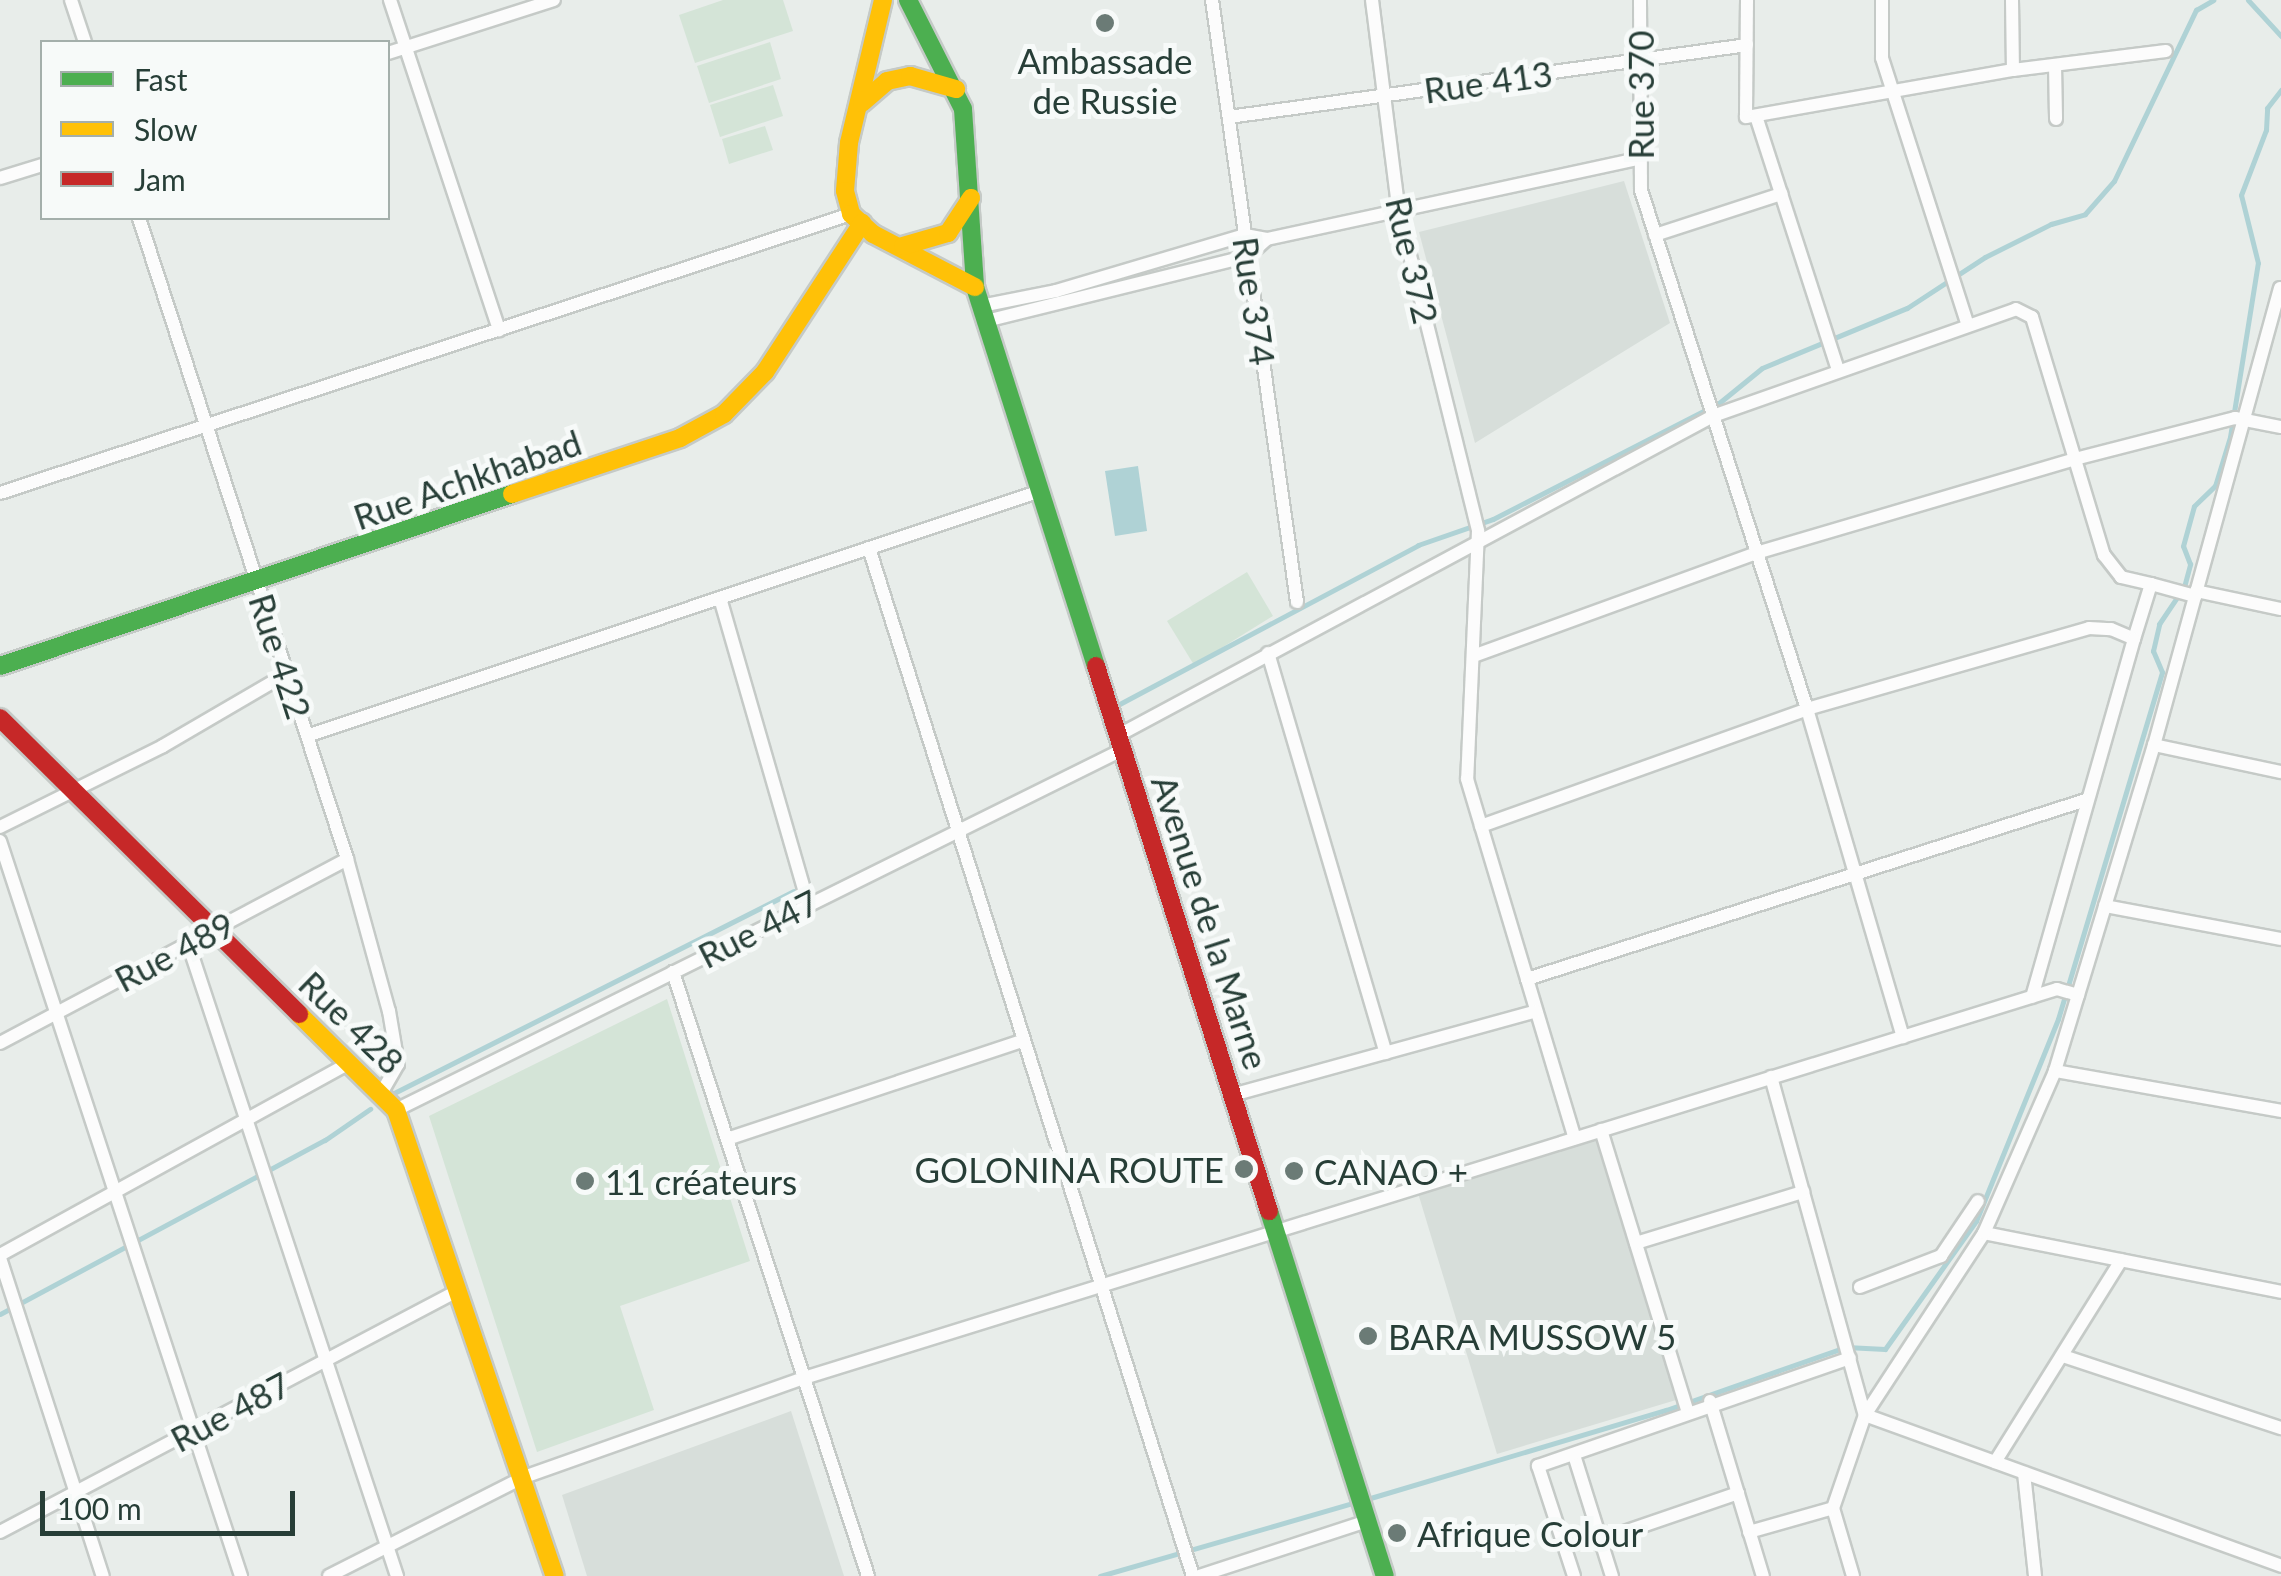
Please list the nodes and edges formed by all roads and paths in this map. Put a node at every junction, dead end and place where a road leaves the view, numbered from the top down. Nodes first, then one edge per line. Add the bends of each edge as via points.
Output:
1 (71, 0) edge
2 (390, 0) edge
3 (554, 0) edge
4 (884, 0) edge
5 (908, 0) edge
6 (1212, 0) edge
7 (1372, 0) edge
8 (1640, 0) edge
9 (1748, 0) edge
10 (1882, 0) edge
11 (2012, 0) edge
12 (84, 40) edge
13 (1747, 46) junction
14 (405, 47) junction
15 (390, 51) edge
16 (2166, 51) dead end
17 (1640, 60) junction
18 (2055, 64) junction
19 (2013, 70) junction
20 (956, 89) junction
21 (1892, 91) junction
22 (1384, 95) junction
23 (862, 104) junction
24 (1230, 116) junction
25 (1756, 116) junction
26 (2056, 119) dead end
27 (1641, 158) junction
28 (40, 166) edge
29 (0, 178) edge
30 (1782, 194) junction
31 (972, 195) junction
32 (1398, 207) junction
33 (856, 218) junction
34 (141, 220) edge
35 (1246, 235) junction
36 (1654, 236) junction
37 (1267, 239) junction
38 (903, 246) junction
39 (1248, 256) junction
40 (974, 287) junction
41 (2280, 288) edge
42 (983, 314) junction
43 (1967, 323) junction
44 (499, 330) junction
45 (1838, 370) junction
46 (1713, 416) junction
47 (2240, 418) junction
48 (204, 426) junction
49 (2281, 427) edge
50 (2075, 459) junction
51 (1040, 491) junction
52 (0, 493) edge
53 (1477, 529) junction
54 (869, 548) junction
55 (1756, 553) junction
56 (2151, 584) junction
57 (257, 585) junction
58 (2195, 594) junction
59 (720, 598) junction
60 (1297, 602) dead end
61 (2281, 609) edge
62 (2134, 639) junction
63 (1268, 653) junction
64 (1476, 655) junction
65 (0, 666) edge
66 (286, 674) junction
67 (1807, 709) junction
68 (0, 718) edge
69 (307, 736) junction
70 (1120, 743) junction
71 (2154, 746) junction
72 (2281, 772) edge
73 (71, 790) junction
74 (2086, 800) junction
75 (1481, 826) junction
76 (0, 827) edge
77 (958, 830) junction
78 (0, 841) edge
79 (347, 859) junction
80 (1853, 872) junction
81 (808, 902) junction
82 (2105, 906) junction
83 (211, 931) junction
84 (2281, 939) edge
85 (188, 943) junction
86 (673, 972) junction
87 (1527, 979) junction
88 (2069, 992) junction
89 (2032, 997) junction
90 (1536, 1011) junction
91 (54, 1014) junction
92 (1902, 1037) junction
93 (1024, 1040) junction
94 (0, 1043) edge
95 (1386, 1053) junction
96 (347, 1064) junction
97 (2055, 1071) junction
98 (1771, 1078) junction
99 (381, 1094) junction
100 (1232, 1095) junction
101 (396, 1110) junction
102 (2281, 1111) edge
103 (245, 1120) junction
104 (1601, 1130) junction
105 (1575, 1138) junction
106 (727, 1139) junction
107 (1803, 1192) junction
108 (112, 1193) junction
109 (1978, 1201) dead end
110 (1275, 1231) junction
111 (1984, 1233) junction
112 (1636, 1242) junction
113 (0, 1256) edge
114 (1942, 1257) junction
115 (2121, 1260) junction
116 (1959, 1269) junction
117 (1102, 1285) junction
118 (1860, 1287) dead end
119 (459, 1290) junction
120 (2281, 1292) edge
121 (2062, 1356) junction
122 (1850, 1358) junction
123 (325, 1361) junction
124 (804, 1378) junction
125 (1710, 1402) junction
126 (1688, 1410) junction
127 (1866, 1415) junction
128 (2281, 1428) edge
129 (193, 1430) junction
130 (1574, 1454) junction
131 (1995, 1462) junction
132 (2024, 1473) junction
133 (524, 1477) junction
134 (76, 1492) junction
135 (1738, 1493) junction
136 (1834, 1508) junction
137 (1367, 1521) junction
138 (0, 1532) edge
139 (1750, 1532) junction
140 (1601, 1540) junction
141 (387, 1546) junction
142 (2281, 1566) edge
143 (103, 1576) edge
144 (241, 1576) edge
145 (329, 1576) edge
146 (397, 1576) edge
147 (555, 1576) edge
148 (868, 1576) edge
149 (1196, 1576) edge
150 (1385, 1576) edge
151 (1574, 1576) edge
152 (1612, 1576) edge
153 (1762, 1576) edge
154 (1853, 1576) edge
155 (2035, 1576) edge

1 - 12 street
2 - 14 street
3 - 14 street
4 - 23 street
5 - 20 street
6 - 24 street, Rue 374
7 - 22 street, Rue 372
8 - 17 street, Rue 370
9 - 13 street
10 - 21 street via 1882,58
11 - 19 street
13 - 17 street, Rue 413
13 - 25 street via 1746,118
14 - 15 street
14 - 44 street
16 - 18 street
17 - 22 street, Rue 413
17 - 27 street, Rue 370
18 - 19 street
18 - 26 street
19 - 21 street
20 - 23 street via 910,76 886,81
20 - 31 street
21 - 25 street
21 - 43 street
22 - 24 street, Rue 413
22 - 32 street, Rue 372
23 - 33 street via 846,190
24 - 35 street, Rue 374
25 - 30 street
27 - 32 street
27 - 36 street, Rue 370 via 1640,190
28 - 29 street
30 - 36 street
30 - 45 street
31 - 38 street via 948,233
31 - 40 street, Avenue de la Marne
32 - 37 street
32 - 53 street, Rue 372
33 - 38 street
33 - 44 street
33 - 57 street, Rue Achkhabad via 765,372 724,414 652,451
34 - 48 street, Rue 422
35 - 37 street
35 - 39 street, Rue 374
35 - 42 street
36 - 46 street, Rue 370
37 - 39 street
38 - 40 street
39 - 42 street
39 - 60 street, Rue 374
40 - 42 street, Avenue de la Marne
41 - 47 street
42 - 51 street, Avenue de la Marne
43 - 45 street, Rue 447
43 - 50 street, Rue 447 via 2016,309 2032,317
44 - 48 street
45 - 46 street, Rue 447
46 - 53 street, Rue 447
46 - 55 street, Rue 370
47 - 49 street
47 - 50 street
47 - 58 street
48 - 52 street
48 - 57 street, Rue 422
50 - 55 street
50 - 56 street, Rue 447 via 2104,555 2121,577
51 - 54 street
51 - 70 street, Avenue de la Marne
53 - 63 street, Rue 447
53 - 64 street, Rue 372
54 - 59 street
54 - 77 street
55 - 64 street
55 - 67 street, Rue 370
56 - 58 street, Rue 447
56 - 62 street
57 - 65 street, Rue Achkhabad
57 - 66 street, Rue 422
58 - 61 street, Rue 447
58 - 71 street
59 - 69 street
59 - 81 street
62 - 67 street via 2089,628
62 - 74 street
63 - 70 street, Rue 447
63 - 95 street
64 - 75 street, Rue 372 via 1467,779
66 - 69 street, Rue 422
66 - 73 street
67 - 75 street
67 - 80 street, Rue 370
68 - 73 street, Rue 428
69 - 79 street, Rue 422
70 - 77 street, Rue 447
70 - 100 street, Avenue de la Marne
71 - 72 street
71 - 82 street
73 - 76 street
73 - 83 street, Rue 428
74 - 80 street
74 - 89 street
75 - 87 street, Rue 372
77 - 81 street, Rue 447
77 - 93 street
78 - 91 street
79 - 83 street, Rue 489
79 - 99 street, Rue 422 via 396,1043 398,1064
80 - 87 street
80 - 92 street, Rue 370
81 - 86 street, Rue 447
82 - 84 street
82 - 88 street
83 - 85 street, Rue 489
83 - 96 street, Rue 428
85 - 91 street, Rue 489
85 - 103 street
86 - 101 street, Rue 447
86 - 106 street
87 - 90 street, Rue 372
88 - 89 street
88 - 97 street
89 - 92 street
90 - 95 street
90 - 105 street, Rue 372
91 - 94 street, Rue 489
91 - 108 street
92 - 98 street
93 - 106 street
93 - 117 street
95 - 100 street
96 - 99 street, Rue 428
96 - 103 street
97 - 102 street
97 - 111 street
98 - 104 street
98 - 107 street
99 - 101 street, Rue 428
100 - 110 street, Avenue de la Marne
101 - 119 street, Rue 428
103 - 108 street
103 - 123 street
104 - 105 street
104 - 112 street
105 - 110 street
106 - 124 street
107 - 112 street
107 - 122 street
108 - 113 street
108 - 129 street
109 - 114 street
110 - 117 street
110 - 137 street, Avenue de la Marne
111 - 115 street
111 - 116 street
112 - 126 street
113 - 134 street
114 - 116 street
114 - 118 street
115 - 120 street
115 - 121 street
116 - 127 street
117 - 124 street
117 - 149 street
119 - 123 street, Rue 487
119 - 133 street, Rue 428
121 - 128 street
121 - 131 street
122 - 125 street
122 - 127 street
123 - 129 street, Rue 487
123 - 141 street
124 - 133 street
124 - 148 street
125 - 126 street
125 - 135 street
126 - 130 street
127 - 131 street
127 - 136 street
129 - 134 street, Rue 487
129 - 144 street
130 - 140 street
130 - 151 street via 1538,1466
131 - 132 street
132 - 142 street
132 - 155 street
133 - 141 street
133 - 147 street, Rue 428
134 - 138 street, Rue 487
134 - 143 street
135 - 139 street
135 - 140 street
136 - 139 street
136 - 154 street
137 - 149 street
137 - 150 street, Avenue de la Marne
139 - 153 street
140 - 152 street
141 - 145 street
141 - 146 street

